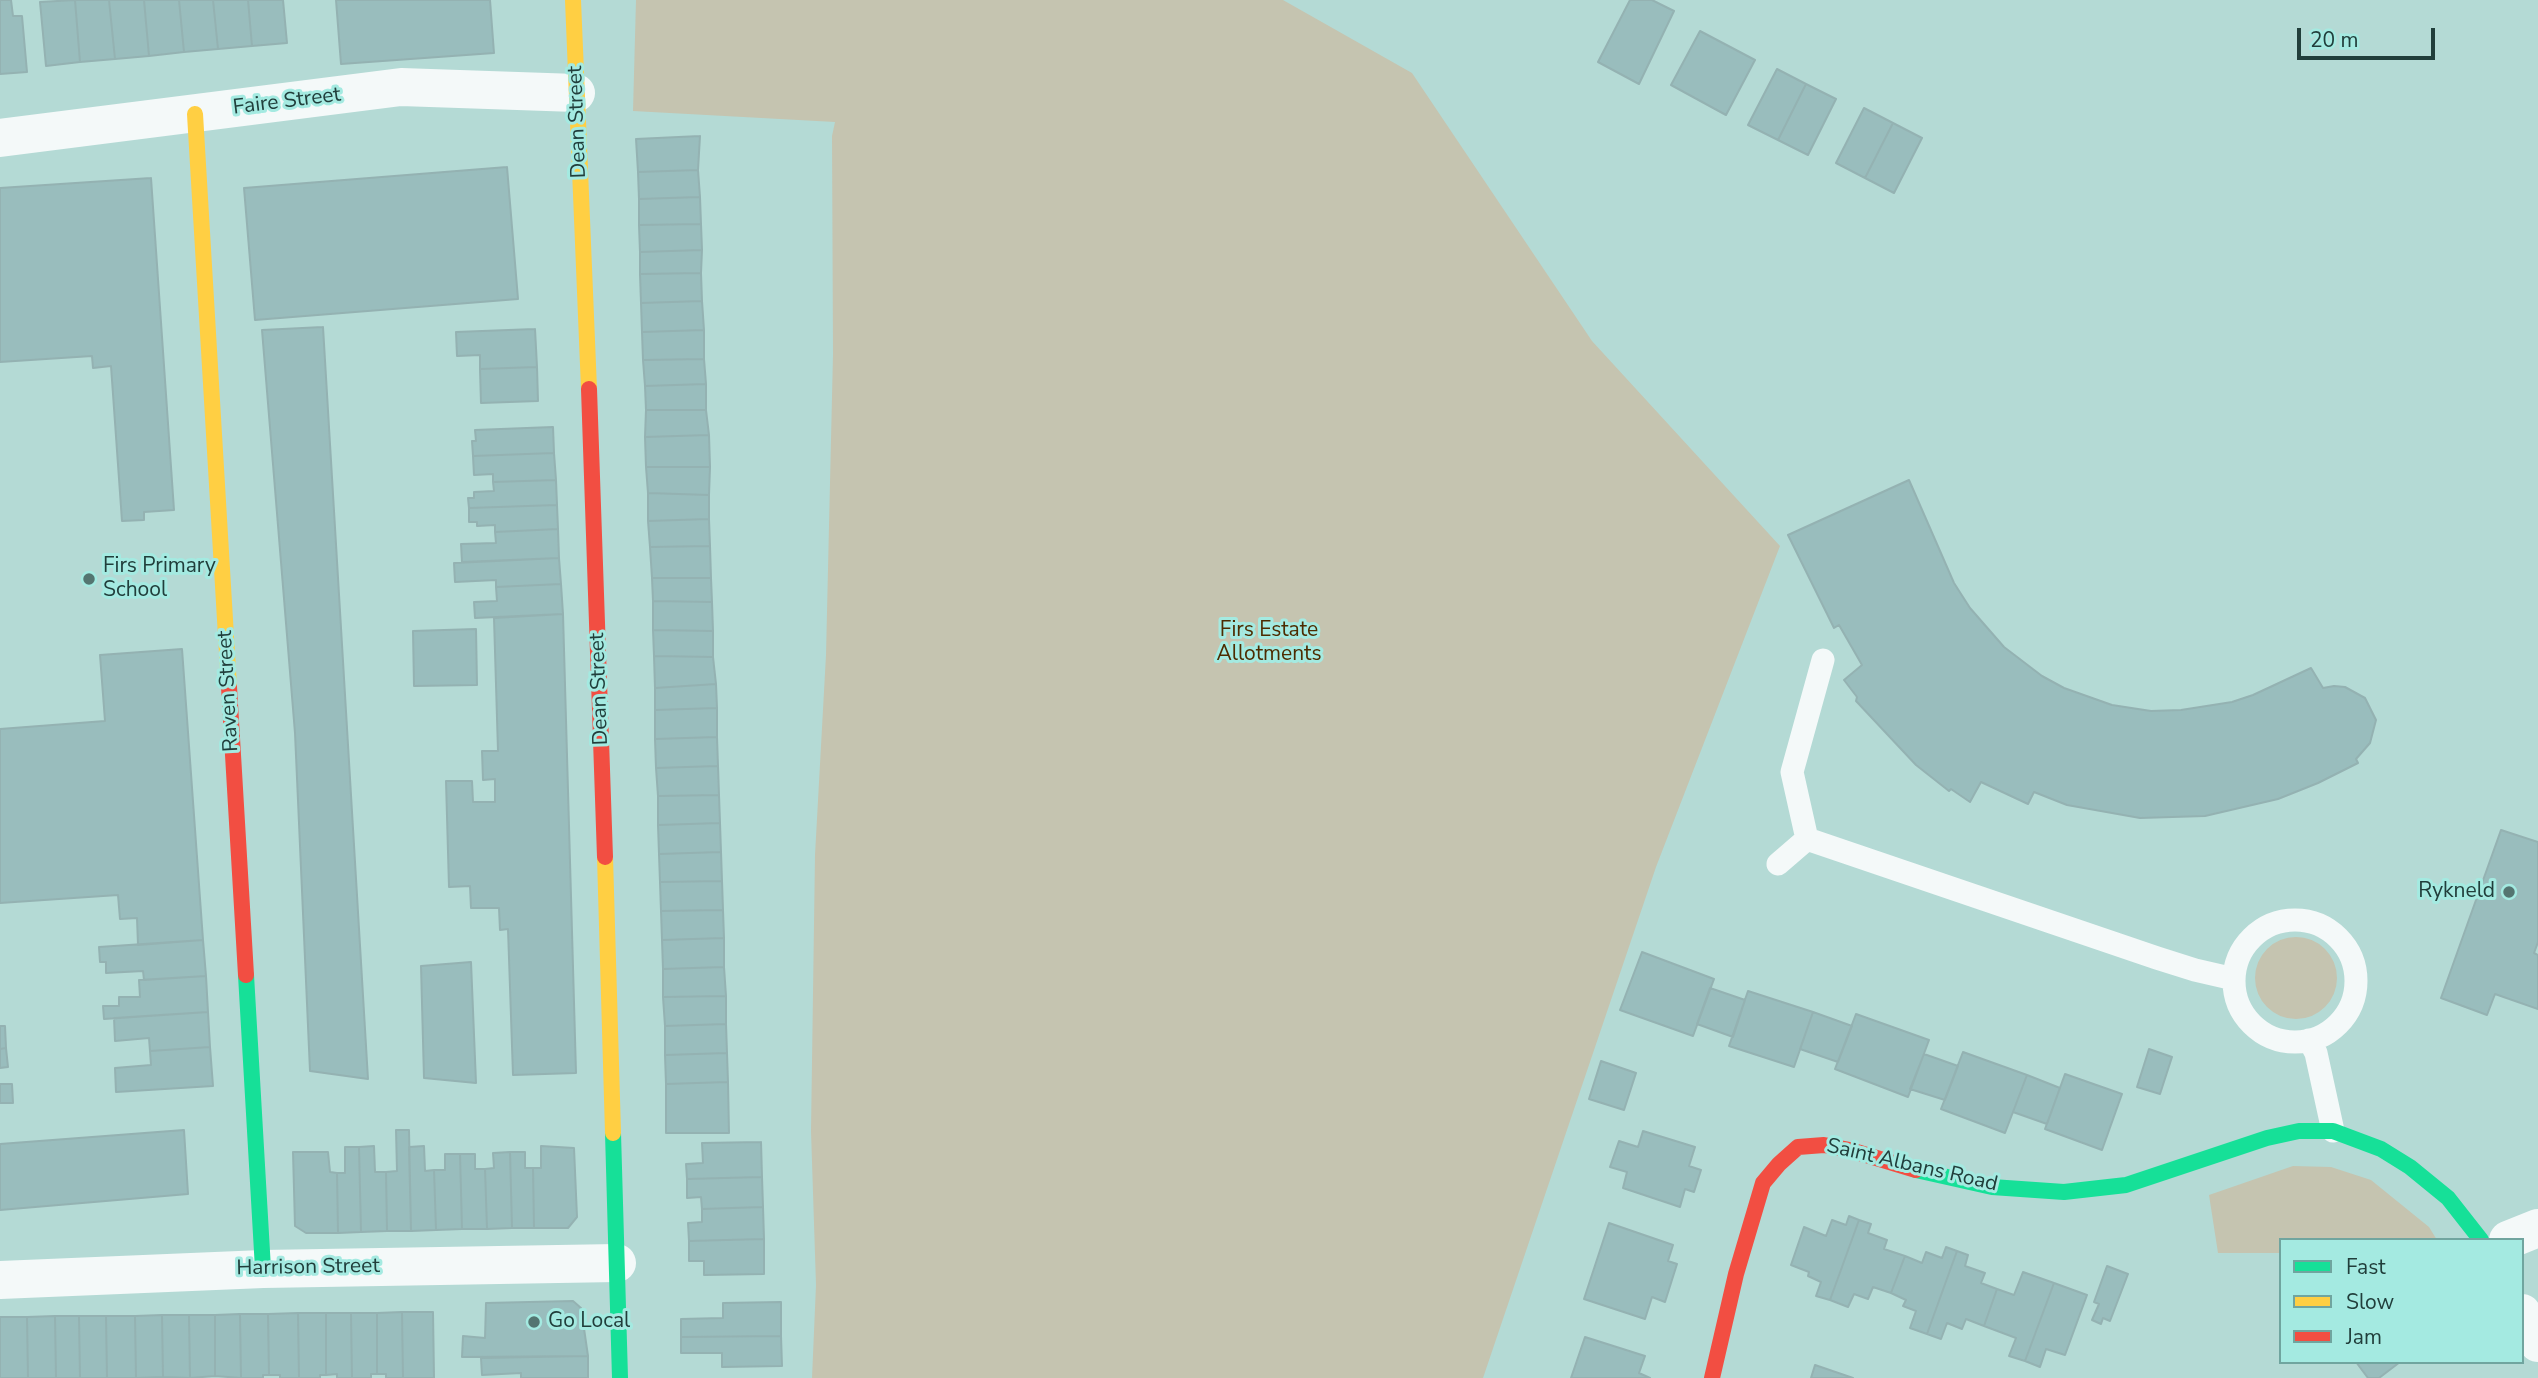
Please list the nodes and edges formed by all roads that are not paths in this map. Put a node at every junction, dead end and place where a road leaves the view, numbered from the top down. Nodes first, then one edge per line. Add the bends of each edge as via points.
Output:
1 (573, 0) edge
2 (576, 93) junction
3 (195, 114) junction
4 (0, 138) edge
5 (1823, 660) dead end
6 (1807, 839) junction
7 (1778, 864) dead end
8 (2234, 979) junction
9 (2309, 1040) junction
10 (2333, 1130) junction
11 (2538, 1228) edge
12 (2479, 1238) edge
13 (2513, 1238) edge
14 (617, 1263) junction
15 (263, 1269) junction
16 (0, 1280) edge
17 (2524, 1317) edge
18 (2538, 1343) edge
19 (620, 1378) edge
20 (1712, 1378) edge

1 - 2 street, Dean Street
2 - 3 street, Faire Street via 401,87
2 - 14 street, Dean Street via 596,555
3 - 4 street, Faire Street
3 - 15 street, Raven Street
5 - 6 lane via 1793,772
6 - 7 lane
6 - 8 lane via 2157,958
8 - 9 lane via 2240,1006 2256,1028 2290,1042
8 - 9 lane via 2238,958 2249,940 2285,919 2326,927 2342,940 2353,959 2357,979 2354,1000 2344,1019 2328,1033
9 - 10 lane
10 - 12 street, Saint Albans Road via 2381,1149 2410,1167 2448,1198
10 - 20 street, Saint Albans Road via 2267,1138 2126,1185 2064,1192 1992,1186 1824,1144 1798,1147 1763,1183
11 - 13 street
14 - 15 street, Harrison Street
14 - 19 street, Dean Street
15 - 16 street, Harrison Street
17 - 18 street

